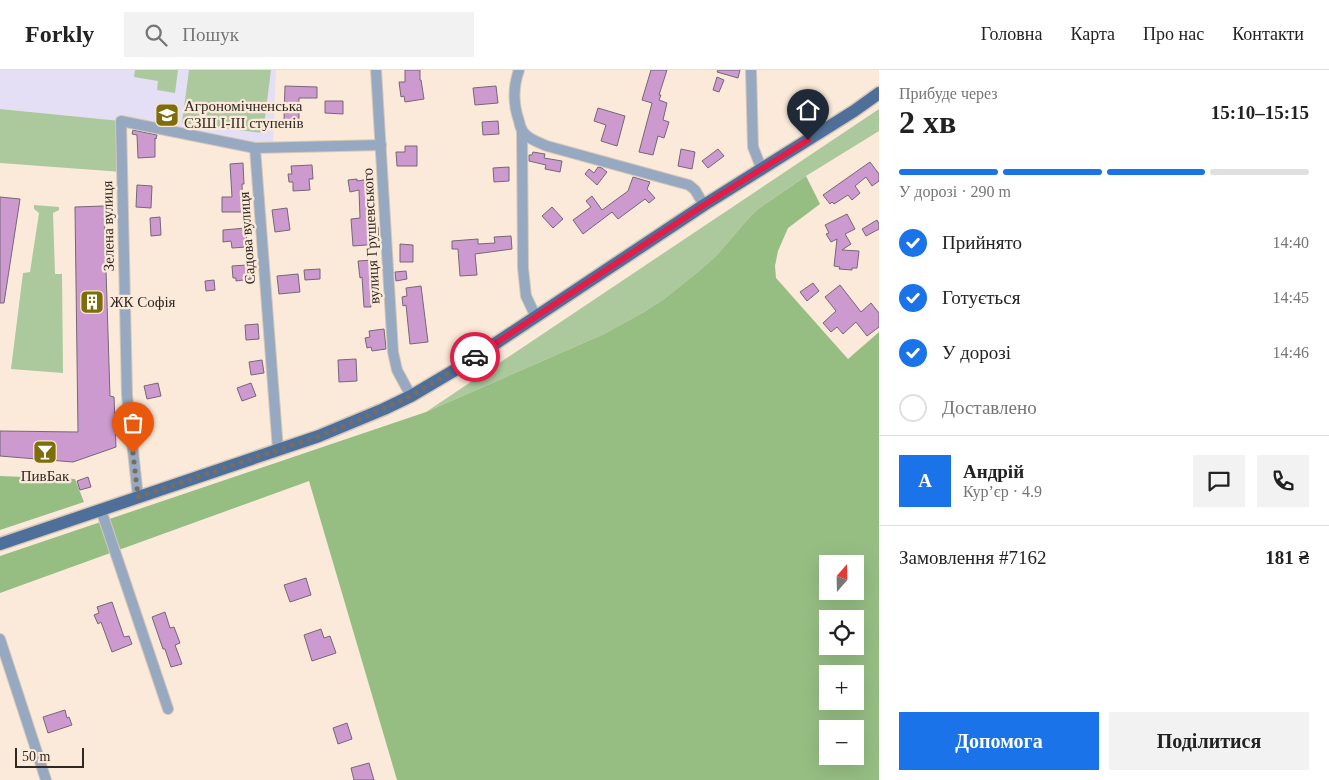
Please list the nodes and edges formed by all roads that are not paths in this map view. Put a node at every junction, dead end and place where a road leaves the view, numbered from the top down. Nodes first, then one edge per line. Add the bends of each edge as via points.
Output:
1 (376, 70) edge
2 (518, 70) edge
3 (751, 70) edge
4 (879, 93) edge
5 (522, 131) junction
6 (380, 145) junction
7 (255, 148) junction
8 (762, 170) junction
9 (704, 205) junction
10 (536, 317) junction
11 (411, 396) junction
12 (278, 450) junction
13 (138, 497) junction
14 (101, 510) junction
15 (0, 544) edge
16 (0, 639) edge
17 (168, 708) dead end
18 (46, 780) edge

1 - 6 street, вулиця Грушевського
2 - 5 street via 514,102
3 - 8 street via 753,147
4 - 8 main road
5 - 9 street via 546,146 689,185
5 - 10 street via 523,268 526,296
6 - 7 street
6 - 11 street, вулиця Грушевського via 393,352 397,370
7 - 12 street, Садова вулиця
7 - 13 street, Зелена вулиця via 121,121 127,396
8 - 9 main road
9 - 10 main road
10 - 11 main road
11 - 12 main road
12 - 13 main road
13 - 14 main road
14 - 15 main road
14 - 17 street
16 - 18 street

